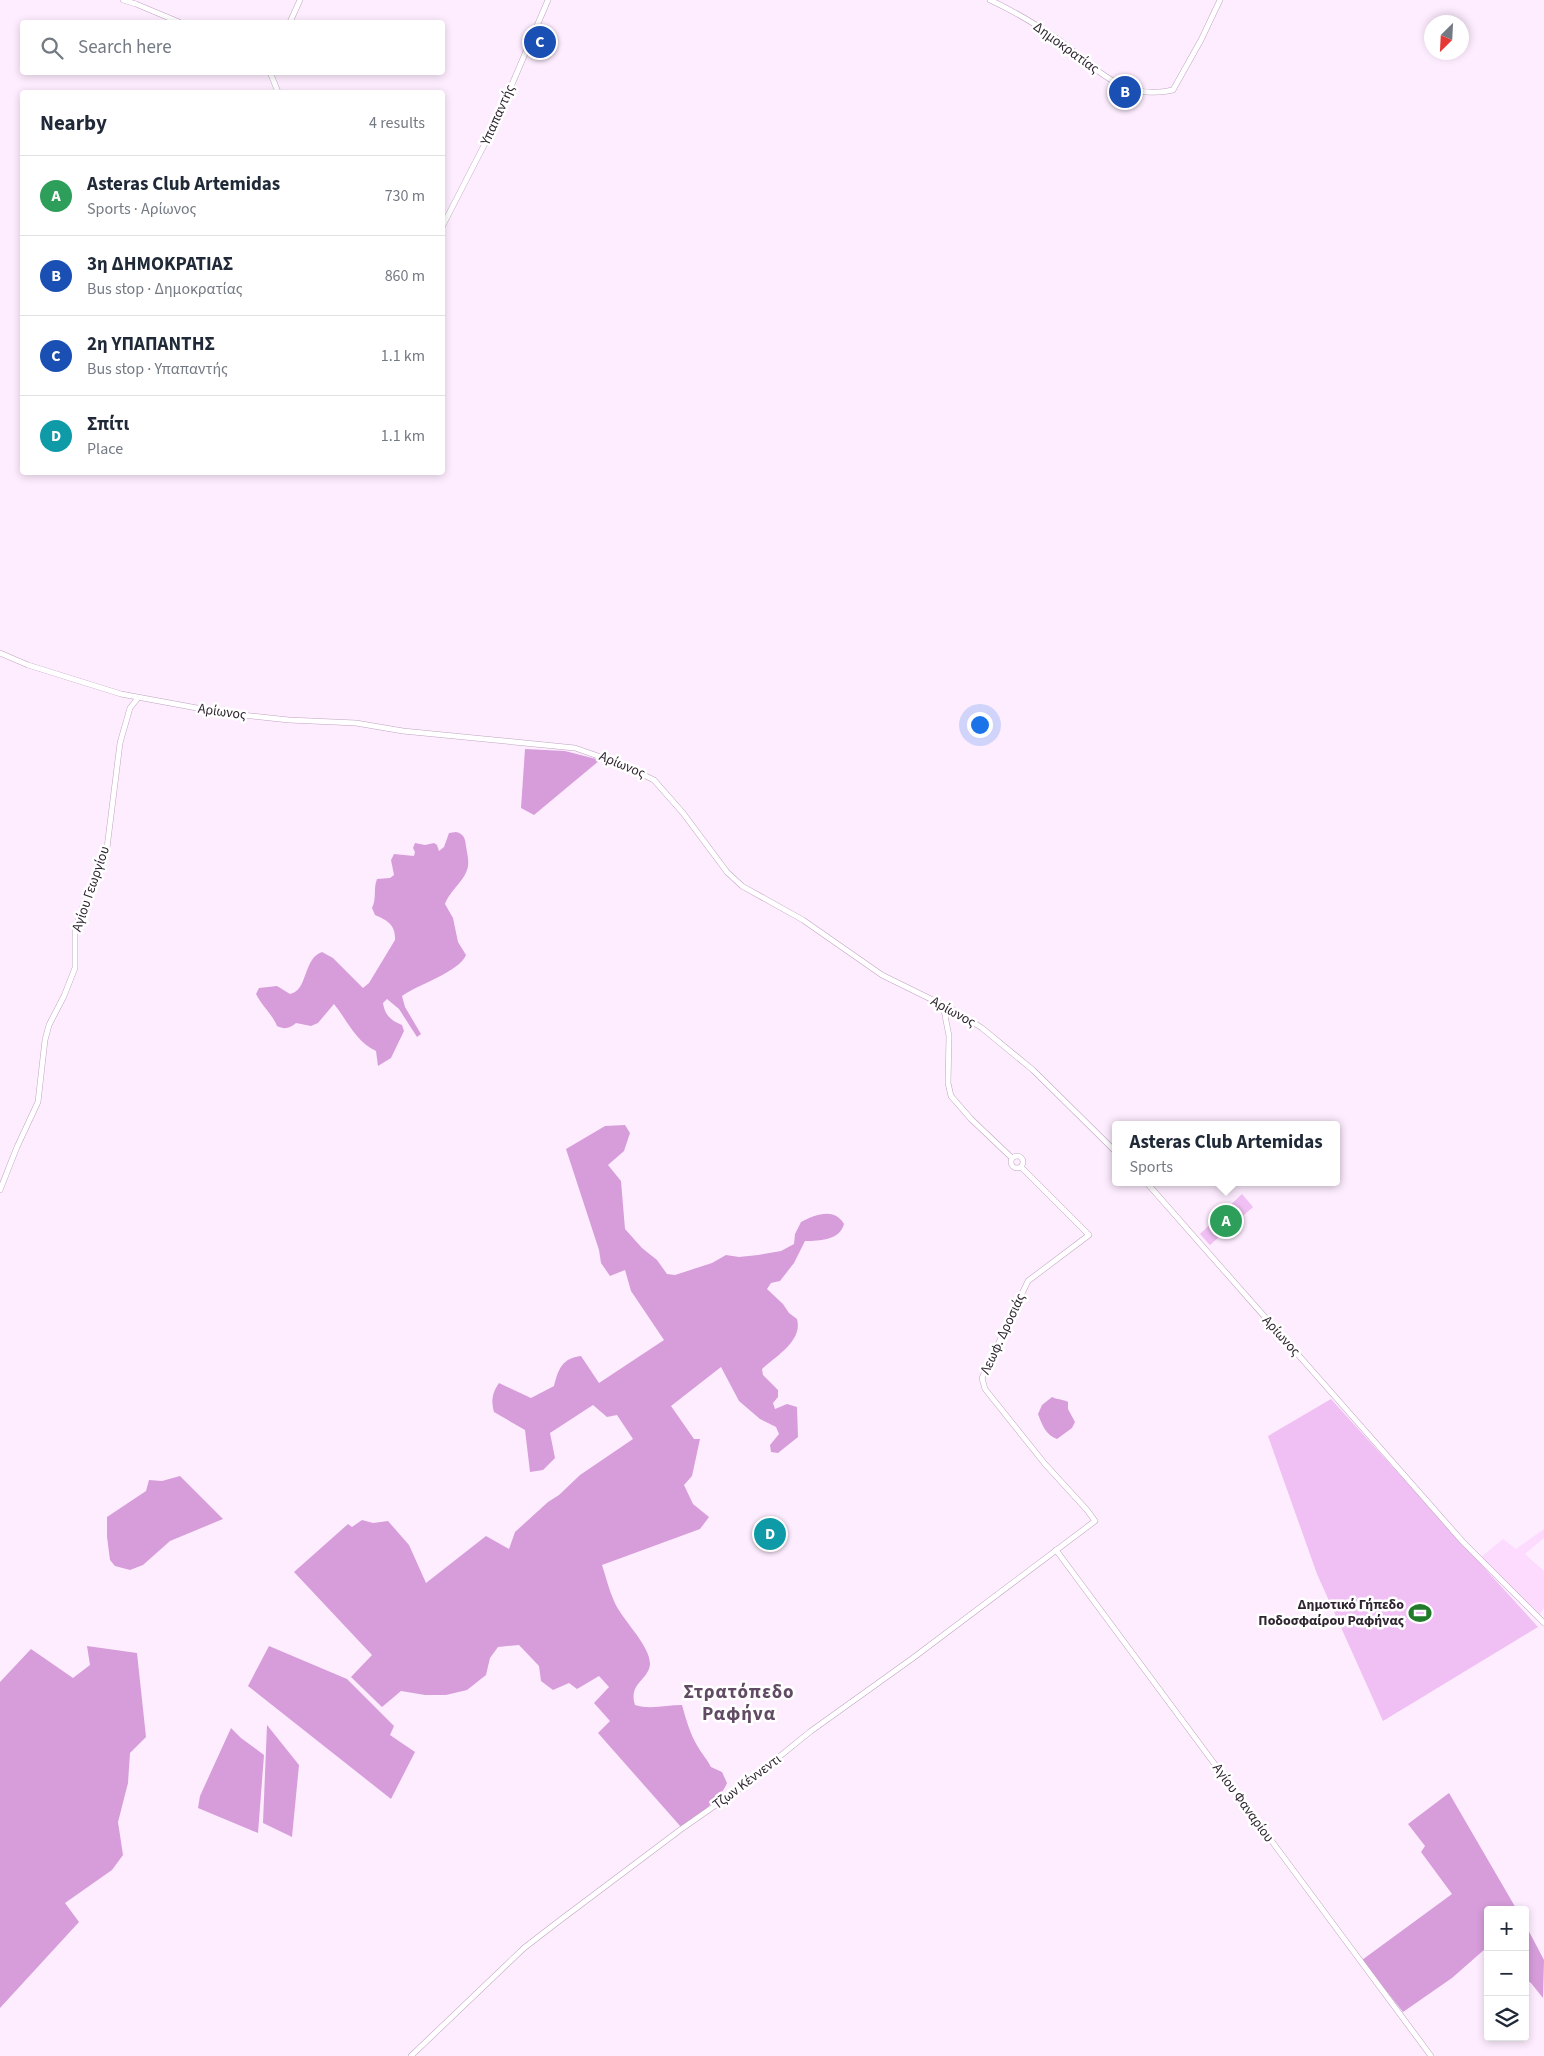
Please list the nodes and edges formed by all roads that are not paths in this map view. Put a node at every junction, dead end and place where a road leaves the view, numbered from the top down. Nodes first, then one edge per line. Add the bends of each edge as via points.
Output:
1 (123, 0) edge
2 (300, 0) edge
3 (548, 0) edge
4 (990, 0) edge
5 (1220, 0) edge
6 (173, 20) edge
7 (291, 20) edge
8 (271, 75) edge
9 (277, 90) edge
10 (445, 221) edge
11 (0, 653) edge
12 (138, 698) junction
13 (943, 1005) junction
14 (1112, 1148) edge
15 (1150, 1186) edge
16 (0, 1190) edge
17 (1095, 1521) joint
18 (1056, 1550) junction
19 (1544, 1623) edge
20 (411, 2056) edge
21 (1431, 2056) edge

1 - 6 street
2 - 7 street
3 - 10 street, Υπαπαντής via 495,124
4 - 5 street, Δημοκρατίας via 1049,34 1112,81 1141,92 1173,90
8 - 9 street
11 - 12 street, Αρίωνος
12 - 13 street, Αρίωνος via 224,713 356,723 403,731 561,746 600,755 646,774 657,782 736,881 811,925 882,975
12 - 16 street, Αγίου Γεωργίου via 130,708 120,743 107,848 75,930 75,968 45,1040 38,1102
13 - 14 street, Αρίωνος via 976,1024 1018,1057
13 - 17 street, Λεωφ. Δροσιάς via 949,1036 948,1083 952,1096 1012,1158 1021,1158 1021,1167 1089,1235 1028,1281 982,1378 985,1389
15 - 19 street, Αρίωνος via 1478,1558
17 - 18 street, Τζων Κέννεντι
18 - 20 street, Τζων Κέννεντι via 552,1926 524,1948
18 - 21 street, Αγίου Φαναρίου

